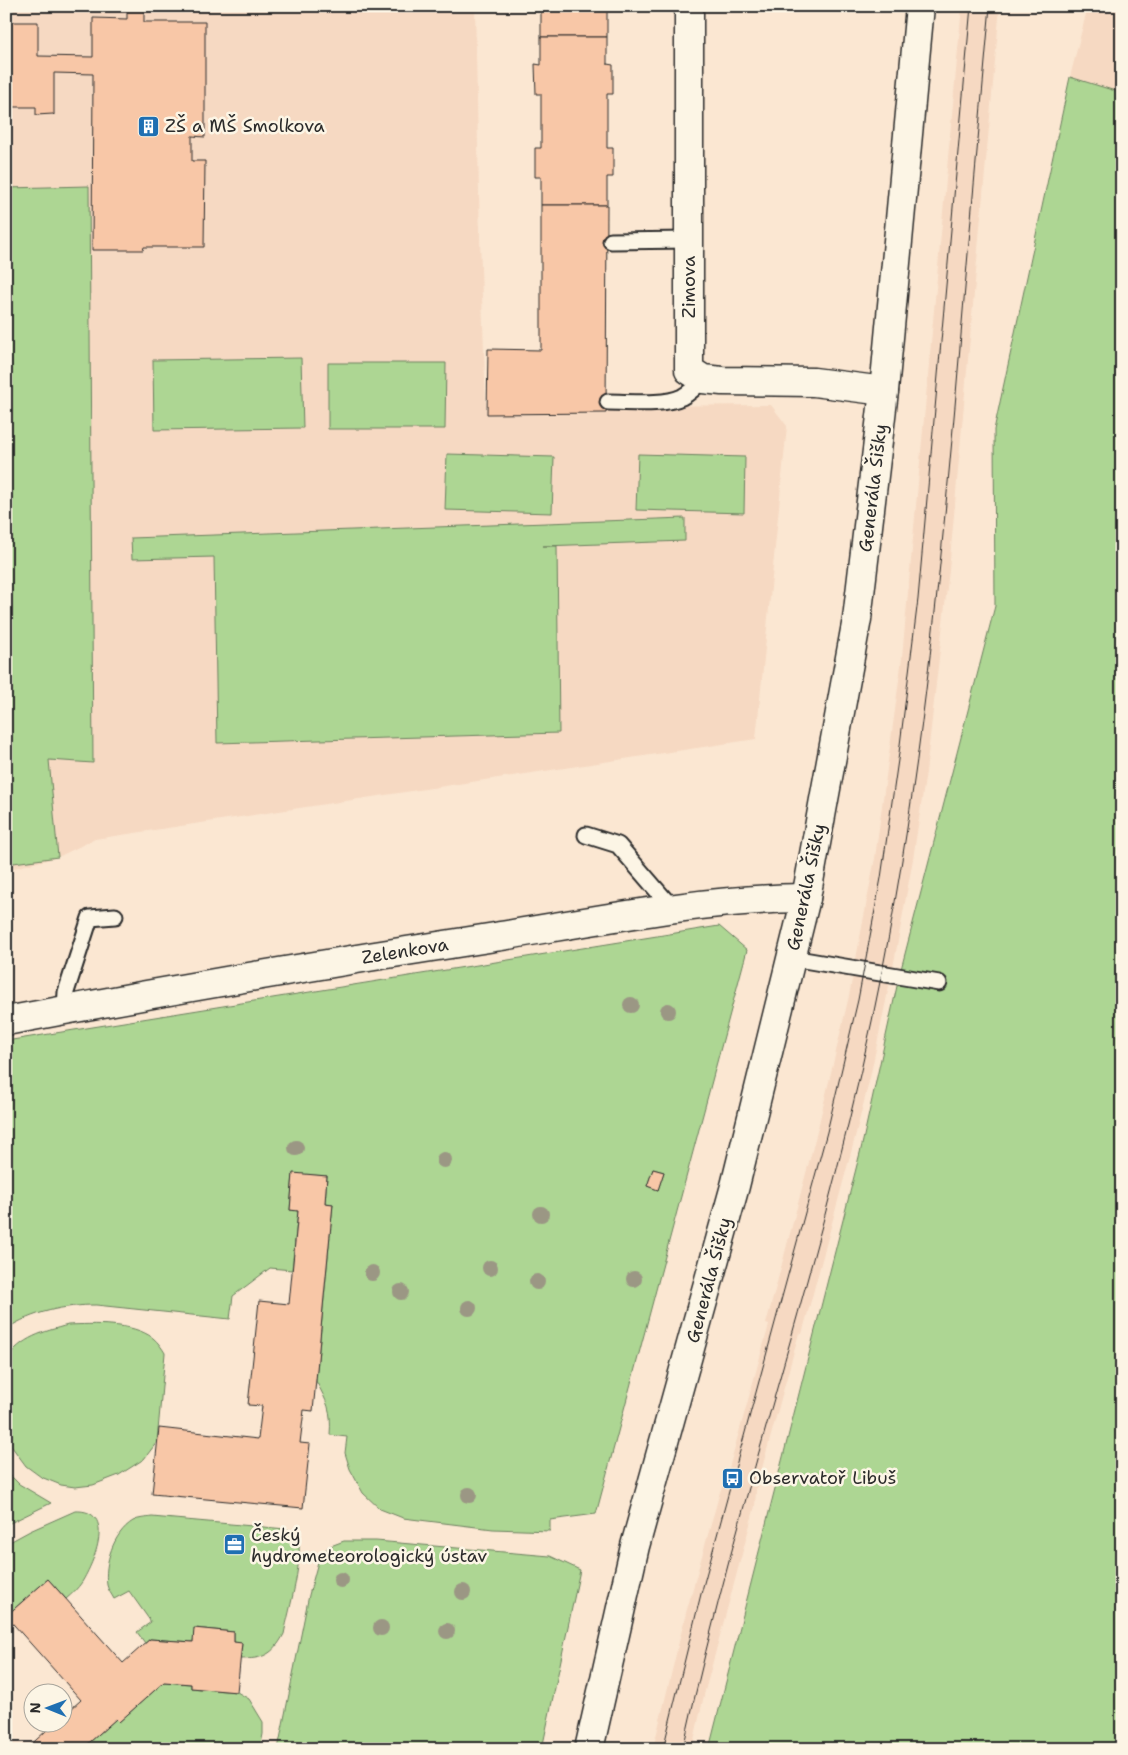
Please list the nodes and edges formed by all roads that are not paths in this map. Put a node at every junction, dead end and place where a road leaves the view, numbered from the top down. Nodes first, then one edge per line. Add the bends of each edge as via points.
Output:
1 (689, 6) edge
2 (920, 6) edge
3 (689, 240) junction
4 (611, 241) dead end
5 (703, 379) junction
6 (884, 391) junction
7 (608, 402) dead end
8 (586, 835) dead end
9 (806, 898) junction
10 (673, 908) junction
11 (115, 916) dead end
12 (792, 958) junction
13 (939, 983) dead end
14 (65, 1010) junction
15 (6, 1021) edge
16 (589, 1749) edge

1 - 3 main road, Zimova
2 - 6 main road, Generála Šišky
3 - 4 lane
3 - 5 main road, Zimova via 689,370
5 - 6 main road via 814,382
5 - 7 lane via 682,397 671,400
6 - 9 main road, Generála Šišky via 857,619
8 - 10 lane via 618,845
9 - 10 main road, Zelenkova
9 - 12 main road, Generála Šišky
10 - 14 main road, Zelenkova
11 - 14 lane via 90,918 66,992
12 - 13 lane
12 - 16 main road, Generála Šišky via 735,1186 635,1546
14 - 15 main road, Zelenkova

